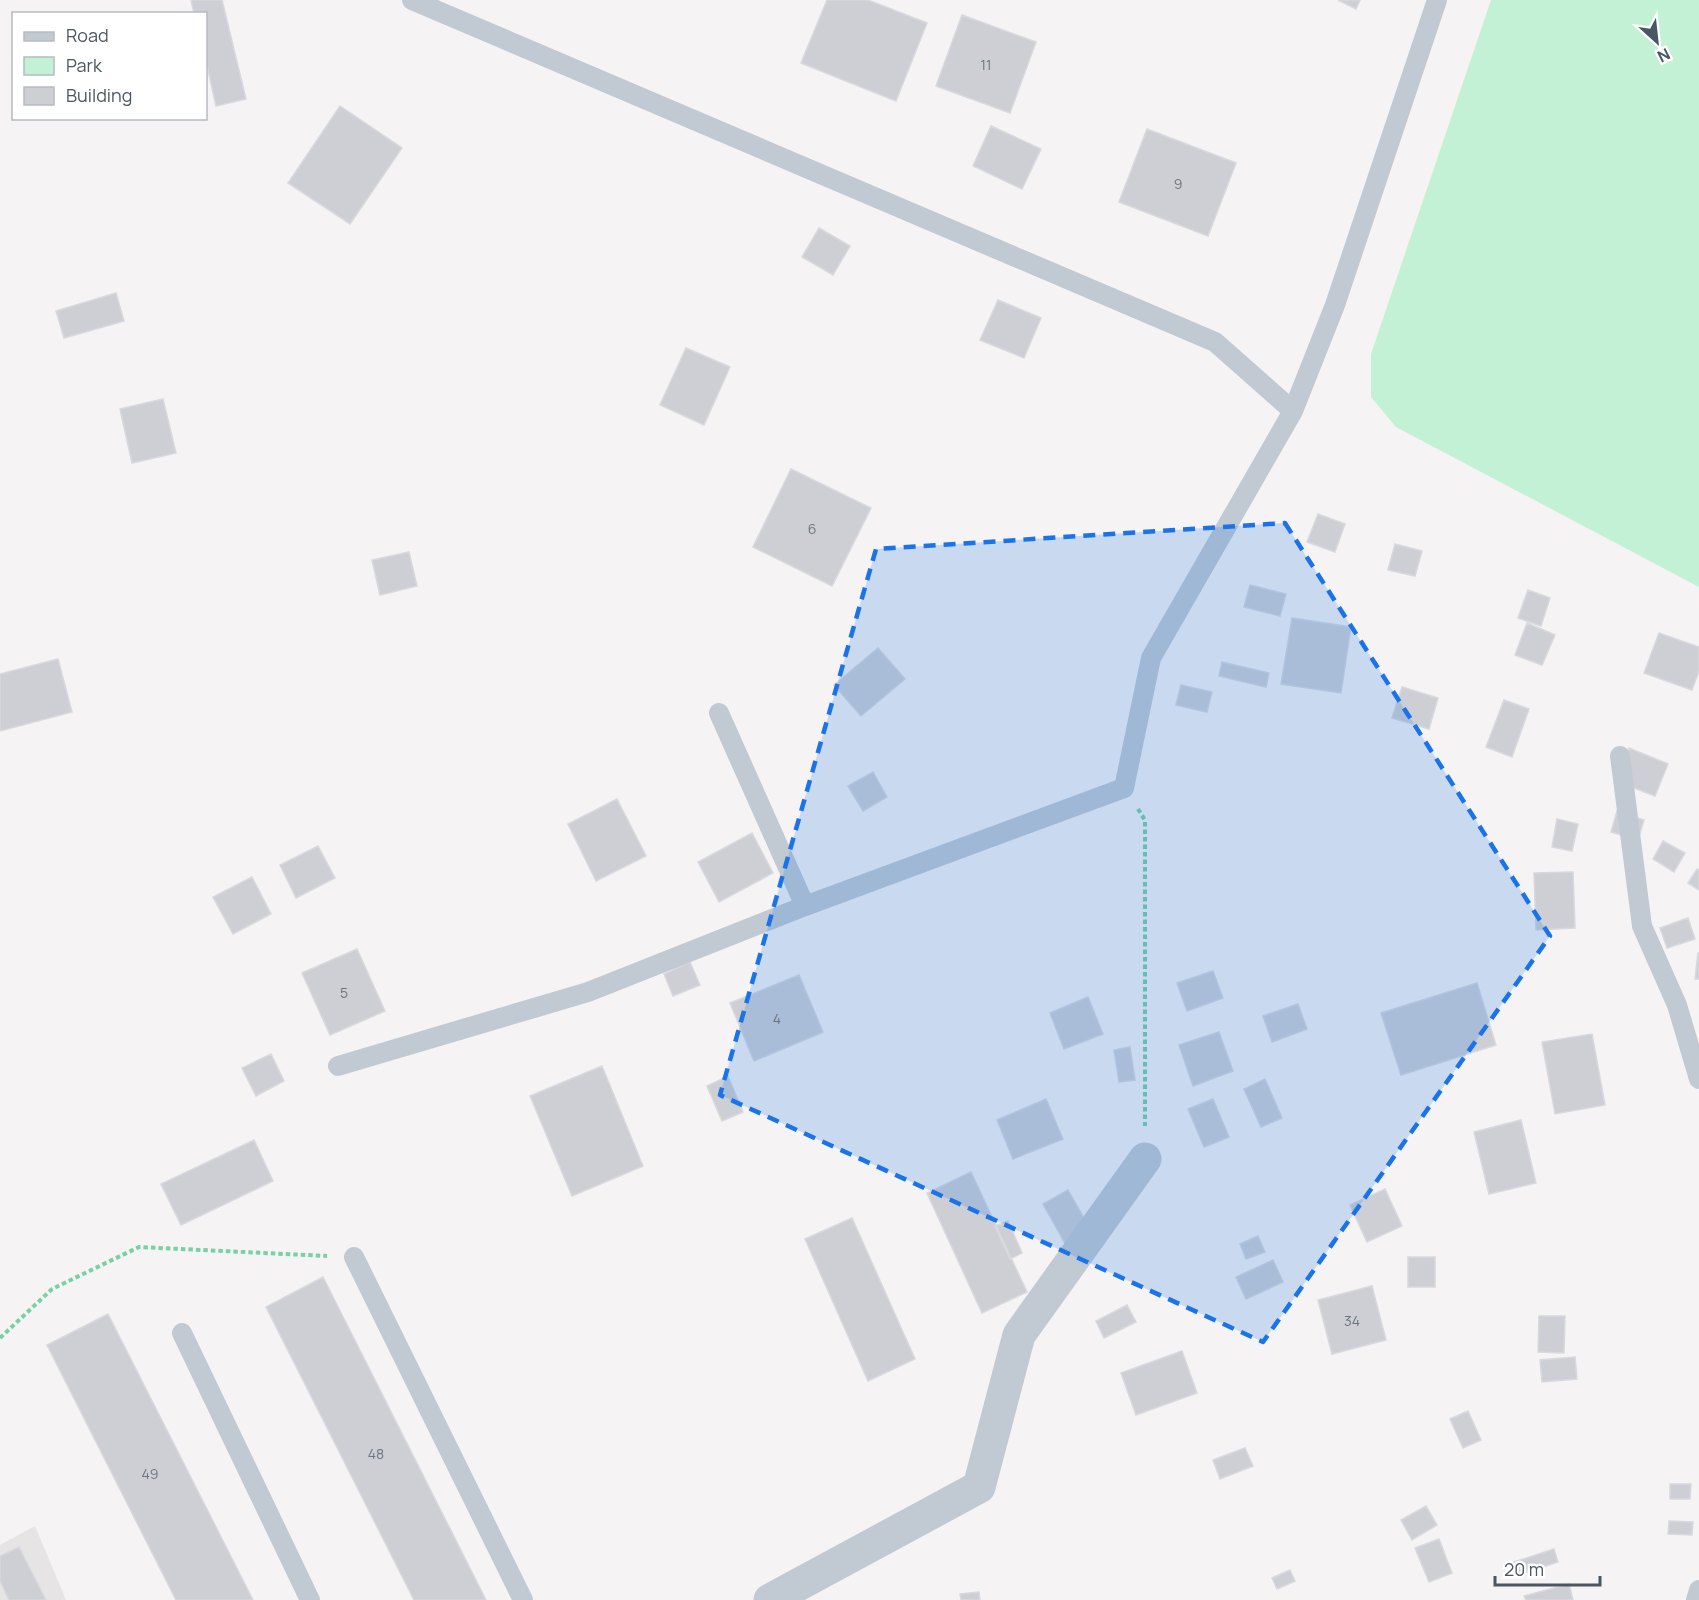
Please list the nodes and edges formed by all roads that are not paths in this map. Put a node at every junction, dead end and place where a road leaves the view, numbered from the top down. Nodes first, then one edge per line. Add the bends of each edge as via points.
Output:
1 (412, 0) edge
2 (1437, 0) edge
3 (1293, 411) junction
4 (719, 712) dead end
5 (1620, 756) dead end
6 (805, 906) junction
7 (338, 1066) dead end
8 (1699, 1078) edge
9 (1145, 1159) road end
10 (354, 1257) road end
11 (182, 1333) dead end
12 (1699, 1590) edge
13 (310, 1600) edge
14 (523, 1600) edge
15 (770, 1600) edge
16 (1696, 1600) edge

1 - 3 lane via 1215,342
2 - 3 lane via 1335,305
3 - 6 lane via 1151,658 1124,788
4 - 6 lane
5 - 8 lane via 1641,926 1677,1005
6 - 7 lane via 588,992
9 - 15 street via 1019,1335 980,1487
10 - 14 lane
11 - 13 lane
12 - 16 lane

